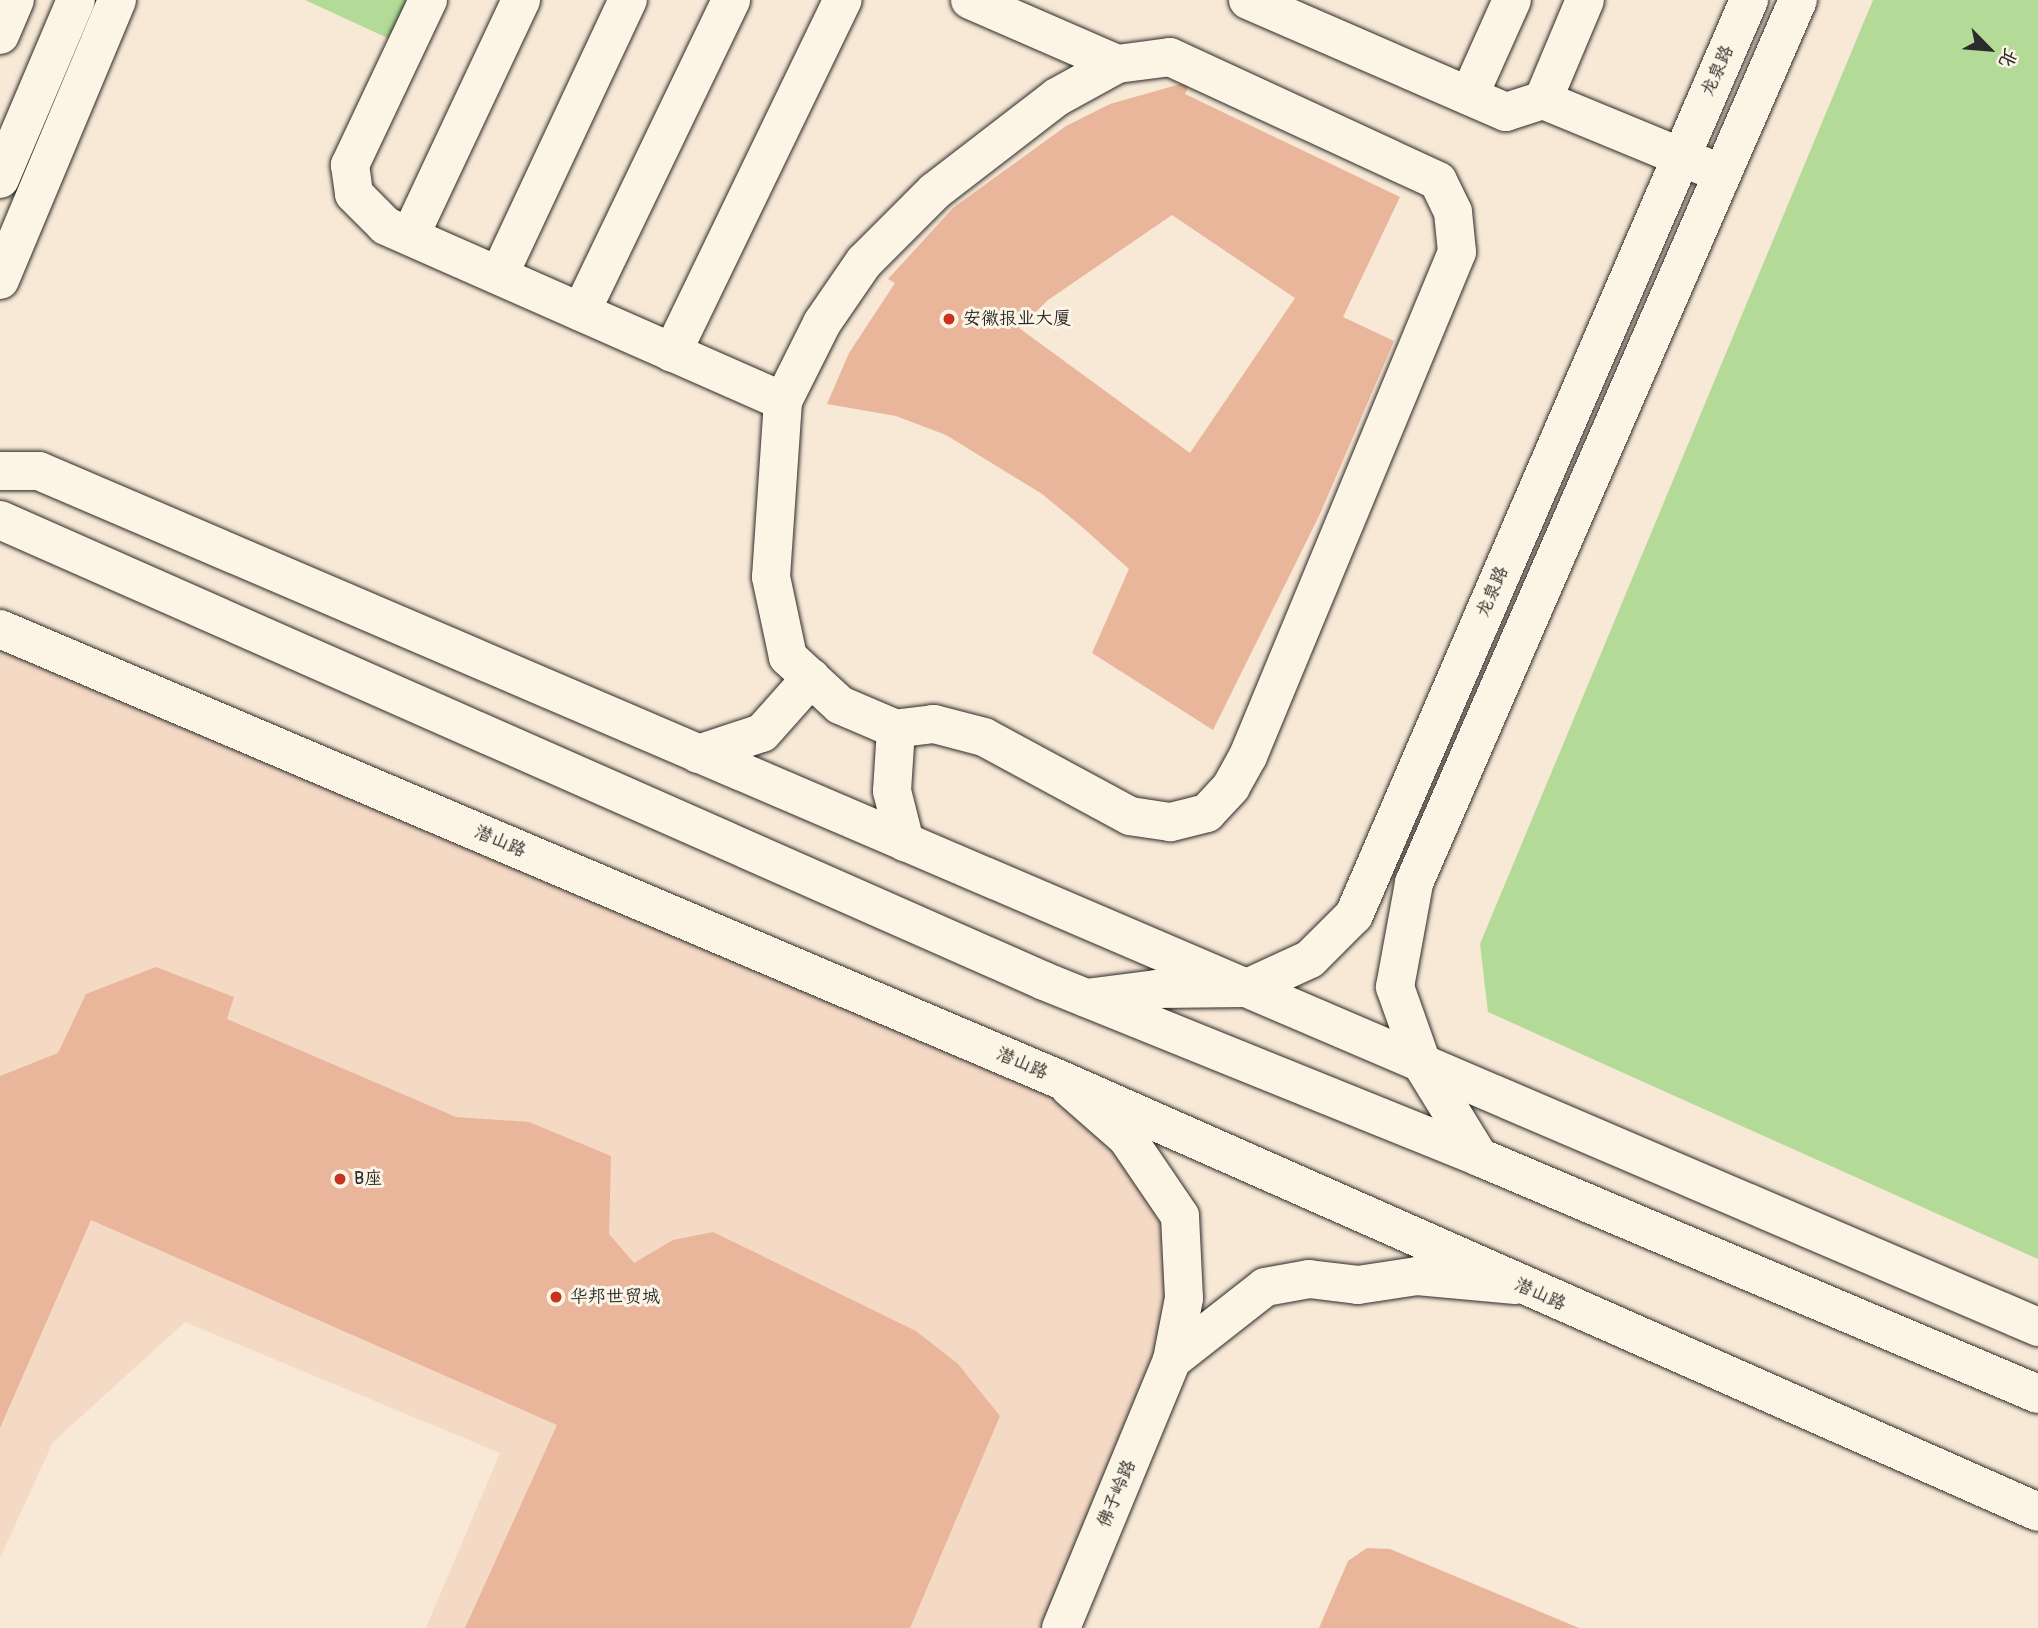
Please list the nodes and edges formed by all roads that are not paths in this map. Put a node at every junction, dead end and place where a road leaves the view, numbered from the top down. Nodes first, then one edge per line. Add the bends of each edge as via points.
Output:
1 (15, 0) edge
2 (76, 0) edge
3 (117, 0) edge
4 (428, 0) edge
5 (522, 0) edge
6 (628, 0) edge
7 (731, 0) edge
8 (843, 0) edge
9 (970, 0) edge
10 (1248, 0) edge
11 (1513, 0) edge
12 (1585, 0) edge
13 (1749, 0) edge
14 (1798, 0) edge
15 (0, 35) edge
16 (1117, 64) junction
17 (1469, 96) junction
18 (1543, 100) junction
19 (1680, 157) junction
20 (1722, 174) junction
21 (0, 179) edge
22 (410, 236) junction
23 (499, 275) junction
24 (0, 279) edge
25 (581, 312) junction
26 (672, 352) junction
27 (783, 401) junction
28 (0, 471) edge
29 (0, 520) edge
30 (0, 629) edge
31 (811, 678) junction
32 (896, 729) junction
33 (698, 754) junction
34 (905, 842) junction
35 (1247, 988) junction
36 (1086, 998) junction
37 (1423, 1066) junction
38 (1060, 1080) junction
39 (1479, 1157) junction
40 (1516, 1284) junction
41 (2038, 1327) edge
42 (1172, 1360) junction
43 (2038, 1394) edge
44 (2038, 1511) edge
45 (1061, 1628) edge

1 - 15 main road
2 - 21 main road
3 - 24 main road
4 - 22 main road via 350,166 354,194 386,226
5 - 22 main road
6 - 23 main road
7 - 25 main road
8 - 26 main road
9 - 16 main road
10 - 17 main road
11 - 17 main road
12 - 18 main road
13 - 19 main road, 龙泉路
14 - 20 main road
16 - 27 main road via 996,140 917,208 850,282 822,323
16 - 32 main road via 1170,57 1438,181 1453,212 1457,252 1248,756 1231,787 1207,813 1170,822 1130,816 984,737 934,724
17 - 18 main road via 1506,112
18 - 19 main road
19 - 20 main road
19 - 35 main road, 龙泉路 via 1354,915 1310,958
20 - 37 main road via 1413,883 1395,987
22 - 23 main road
23 - 25 main road
25 - 26 main road
26 - 27 main road
27 - 31 main road via 771,576 788,657
28 - 33 main road via 39,471
29 - 36 main road
30 - 38 main road, 潜山路
31 - 32 main road via 840,705
31 - 33 main road via 762,733
32 - 34 main road via 892,791
33 - 34 main road
34 - 35 main road
35 - 36 main road, 龙泉路 via 1156,989
35 - 37 main road
36 - 39 main road
37 - 39 main road
37 - 41 main road
38 - 40 main road, 潜山路
38 - 42 main road, 佛子岭路 via 1127,1139 1180,1216 1184,1298
39 - 43 main road
40 - 42 main road via 1417,1276 1358,1285 1309,1279 1265,1287
40 - 44 main road, 潜山路
42 - 45 main road, 佛子岭路

